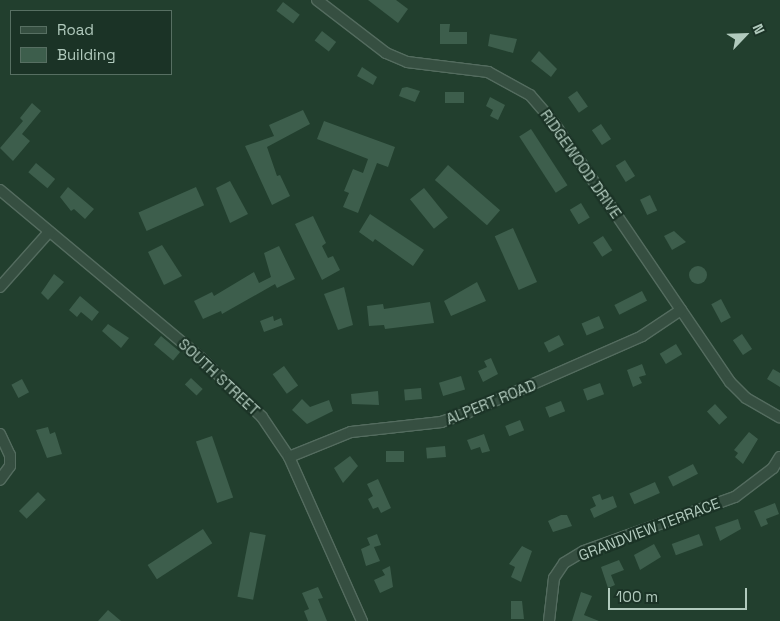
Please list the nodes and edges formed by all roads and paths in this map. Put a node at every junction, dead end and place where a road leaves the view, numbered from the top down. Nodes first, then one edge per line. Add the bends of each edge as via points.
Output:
1 (317, 0) edge
2 (0, 190) edge
3 (49, 232) junction
4 (0, 287) edge
5 (681, 310) junction
6 (780, 418) edge
7 (0, 434) edge
8 (289, 457) junction
9 (780, 457) edge
10 (0, 480) edge
11 (362, 621) edge
12 (549, 621) edge

1 - 5 street, RIDGEWOOD DRIVE via 386,52 407,62 488,72 530,95 554,123
2 - 3 street, SOUTH STREET
3 - 4 street
3 - 8 street, SOUTH STREET via 239,393 262,417
5 - 6 street, RIDGEWOOD DRIVE via 730,382 746,398
5 - 8 street, ALPERT ROAD via 642,336 467,413 441,422 351,432
7 - 10 street via 10,455 10,466
8 - 11 street, SOUTH STREET
9 - 12 street, GRANDVIEW TERRACE via 774,468 735,497 584,550 564,563 554,578

